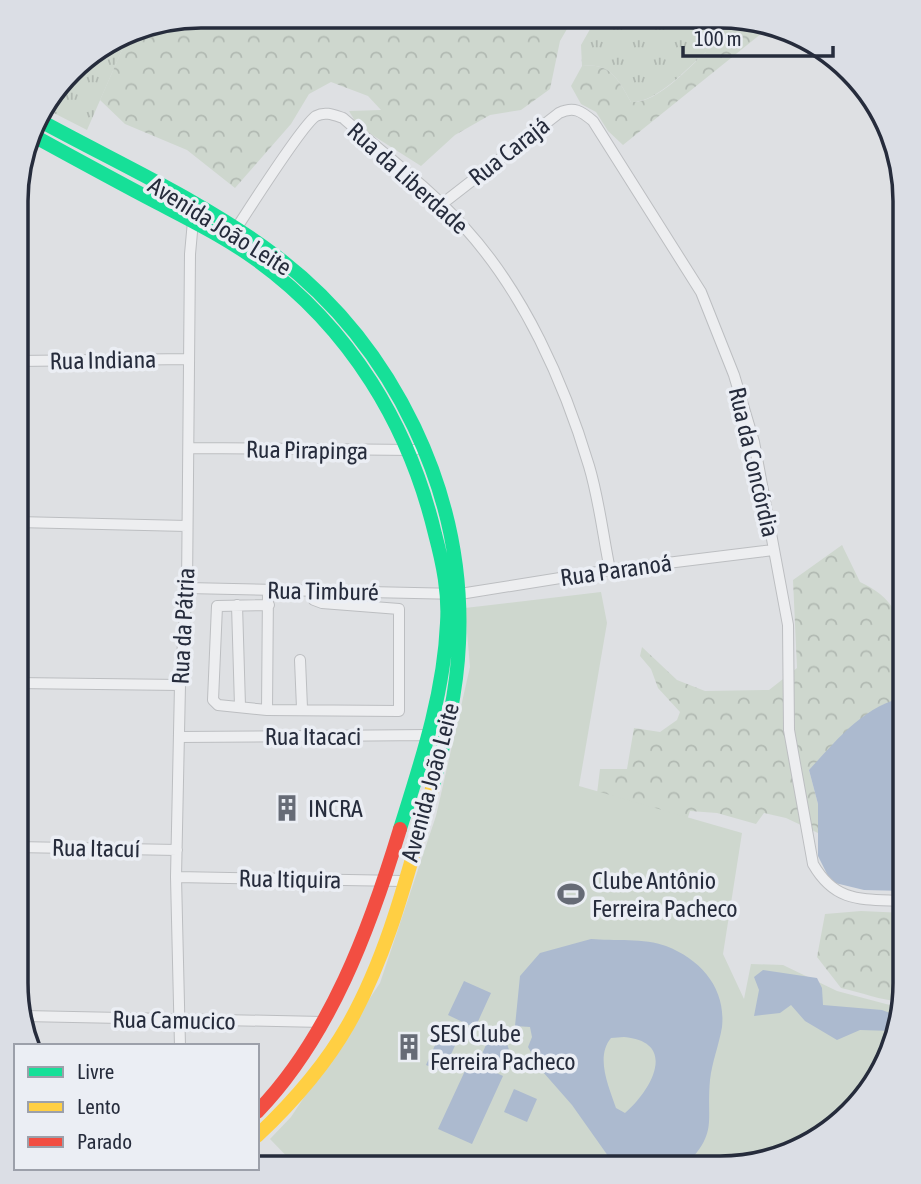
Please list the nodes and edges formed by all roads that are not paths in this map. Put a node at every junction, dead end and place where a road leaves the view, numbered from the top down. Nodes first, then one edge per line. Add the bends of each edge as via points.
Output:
1 (580, 110) joint
2 (46, 124) edge
3 (40, 139) edge
4 (442, 204) junction
5 (196, 215) junction
6 (236, 229) junction
7 (189, 359) junction
8 (28, 361) edge
9 (189, 448) junction
10 (418, 449) junction
11 (28, 522) edge
12 (187, 526) junction
13 (773, 550) junction
14 (610, 570) junction
15 (187, 588) junction
16 (268, 590) junction
17 (315, 590) junction
18 (356, 591) junction
19 (453, 594) junction
20 (237, 605) junction
21 (269, 605) junction
22 (366, 606) junction
23 (300, 660) dead end
24 (28, 683) edge
25 (180, 685) junction
26 (240, 706) junction
27 (302, 708) junction
28 (267, 710) junction
29 (428, 735) junction
30 (179, 737) junction
31 (447, 738) junction
32 (396, 844) junction
33 (28, 847) edge
34 (414, 849) junction
35 (177, 850) junction
36 (176, 877) junction
37 (386, 881) junction
38 (403, 881) junction
39 (893, 900) edge
40 (31, 1016) edge
41 (180, 1021) junction
42 (323, 1022) junction
43 (180, 1044) edge
44 (259, 1110) edge
45 (259, 1134) edge

1 - 4 street, Rua Carajá via 559,113
1 - 13 street, Rua da Concórdia via 593,121 701,292 727,353 754,442
2 - 5 street, Avenida João Leite
3 - 5 street, Avenida João Leite
4 - 6 street, Rua da Liberdade via 342,118 330,113 316,116
4 - 14 street, Rua da Liberdade via 467,230 516,299 556,373 589,467
5 - 6 street, Avenida João Leite
5 - 7 street, Rua da Pátria
5 - 10 street, Avenida João Leite via 261,262 321,315 375,383
6 - 10 street, Avenida João Leite via 303,278 332,306 388,378
7 - 8 street, Rua Indiana
7 - 9 street, Rua da Pátria
9 - 10 street, Rua Pirapinga
9 - 12 street, Rua da Pátria
10 - 19 street, Avenida João Leite
11 - 12 street
12 - 15 street, Rua da Pátria
13 - 14 street, Rua Paranoá
13 - 39 street, Rua da Concórdia via 788,625 789,730 813,864 822,881 836,893
14 - 19 street, Rua Paranoá
15 - 16 street, Rua Timburé
15 - 25 street, Rua da Pátria
16 - 17 street, Rua Timburé
16 - 21 street
17 - 18 street, Rua Timburé
17 - 22 street via 314,600 322,603
18 - 19 street, Rua Timburé
18 - 22 street via 356,598
19 - 29 street, Avenida João Leite
19 - 31 street, Avenida João Leite via 459,643
20 - 21 street
20 - 26 street
20 - 26 street via 218,605 216,609 213,700 218,705
21 - 28 street
22 - 27 street via 400,612 399,711
23 - 27 street
24 - 25 street
25 - 30 street, Rua da Pátria
26 - 28 street
27 - 28 street
29 - 30 street, Rua Itacaci
29 - 31 street, Rua Itacaci
29 - 32 street, Avenida João Leite
30 - 35 street, Rua da Pátria
31 - 34 street, Avenida João Leite
32 - 34 street
32 - 37 street, Avenida João Leite
33 - 35 street, Rua Itacuí
34 - 38 street, Avenida João Leite
35 - 36 street, Rua da Pátria
36 - 37 street, Rua Itiquira
36 - 41 street, Rua da Pátria
37 - 38 street, Rua Itiquira
37 - 42 street, Avenida João Leite
38 - 45 street, Avenida João Leite via 348,1025 312,1076
40 - 41 street, Rua Camucico
41 - 42 street, Rua Camucico
41 - 43 street, Rua da Pátria
42 - 44 street, Avenida João Leite via 300,1063

